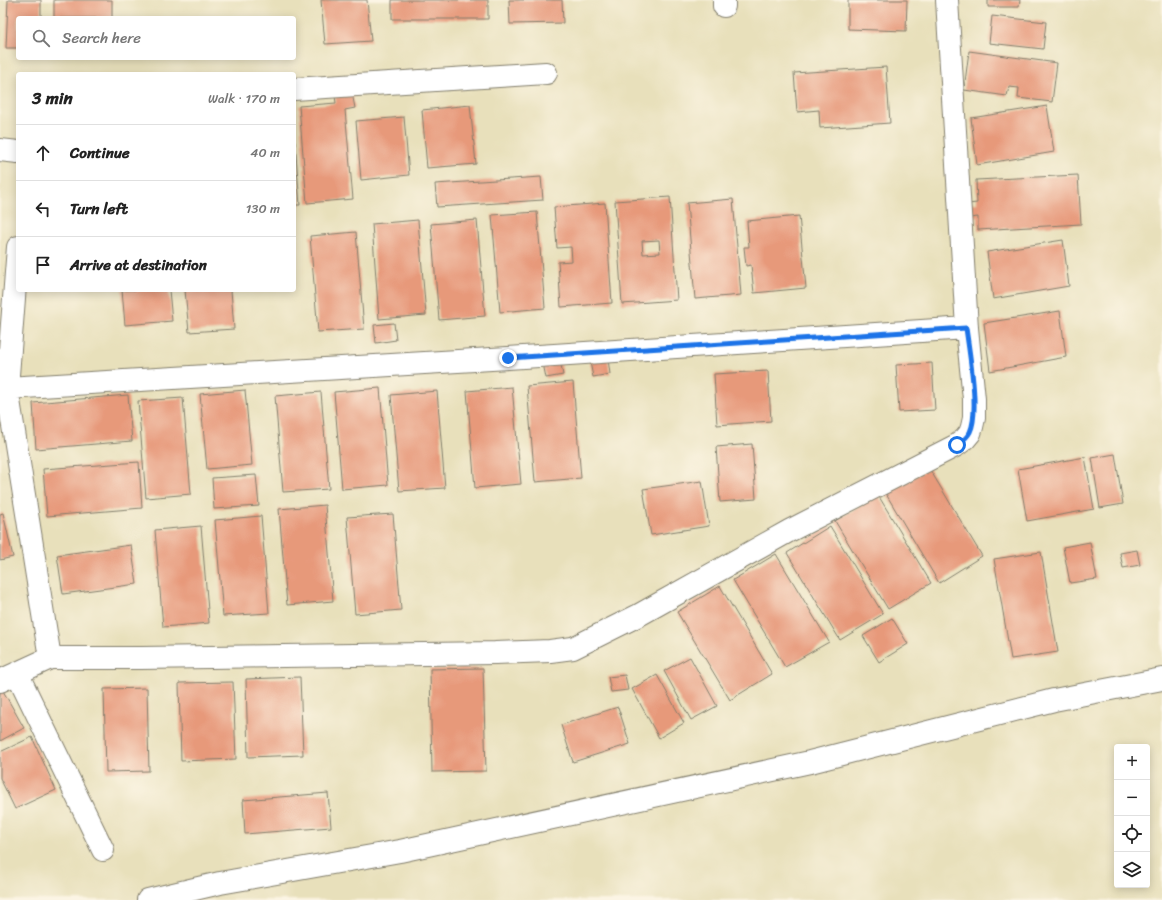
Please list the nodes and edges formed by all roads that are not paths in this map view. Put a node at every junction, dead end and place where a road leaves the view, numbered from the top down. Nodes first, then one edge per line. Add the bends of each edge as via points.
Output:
1 (946, 0) edge
2 (546, 73) dead end
3 (296, 89) edge
4 (0, 150) edge
5 (16, 152) edge
6 (16, 273) edge
7 (966, 328) junction
8 (7, 388) junction
9 (50, 658) junction
10 (9, 677) edge
11 (1162, 679) edge
12 (103, 850) dead end
13 (148, 900) edge

1 - 7 street
2 - 3 street
4 - 5 street
6 - 8 street
7 - 8 street
7 - 9 street via 974,418 970,433 965,439 573,648 550,651
8 - 9 street
9 - 10 street
10 - 12 street
11 - 13 street via 1054,700 810,762 400,851 220,883

